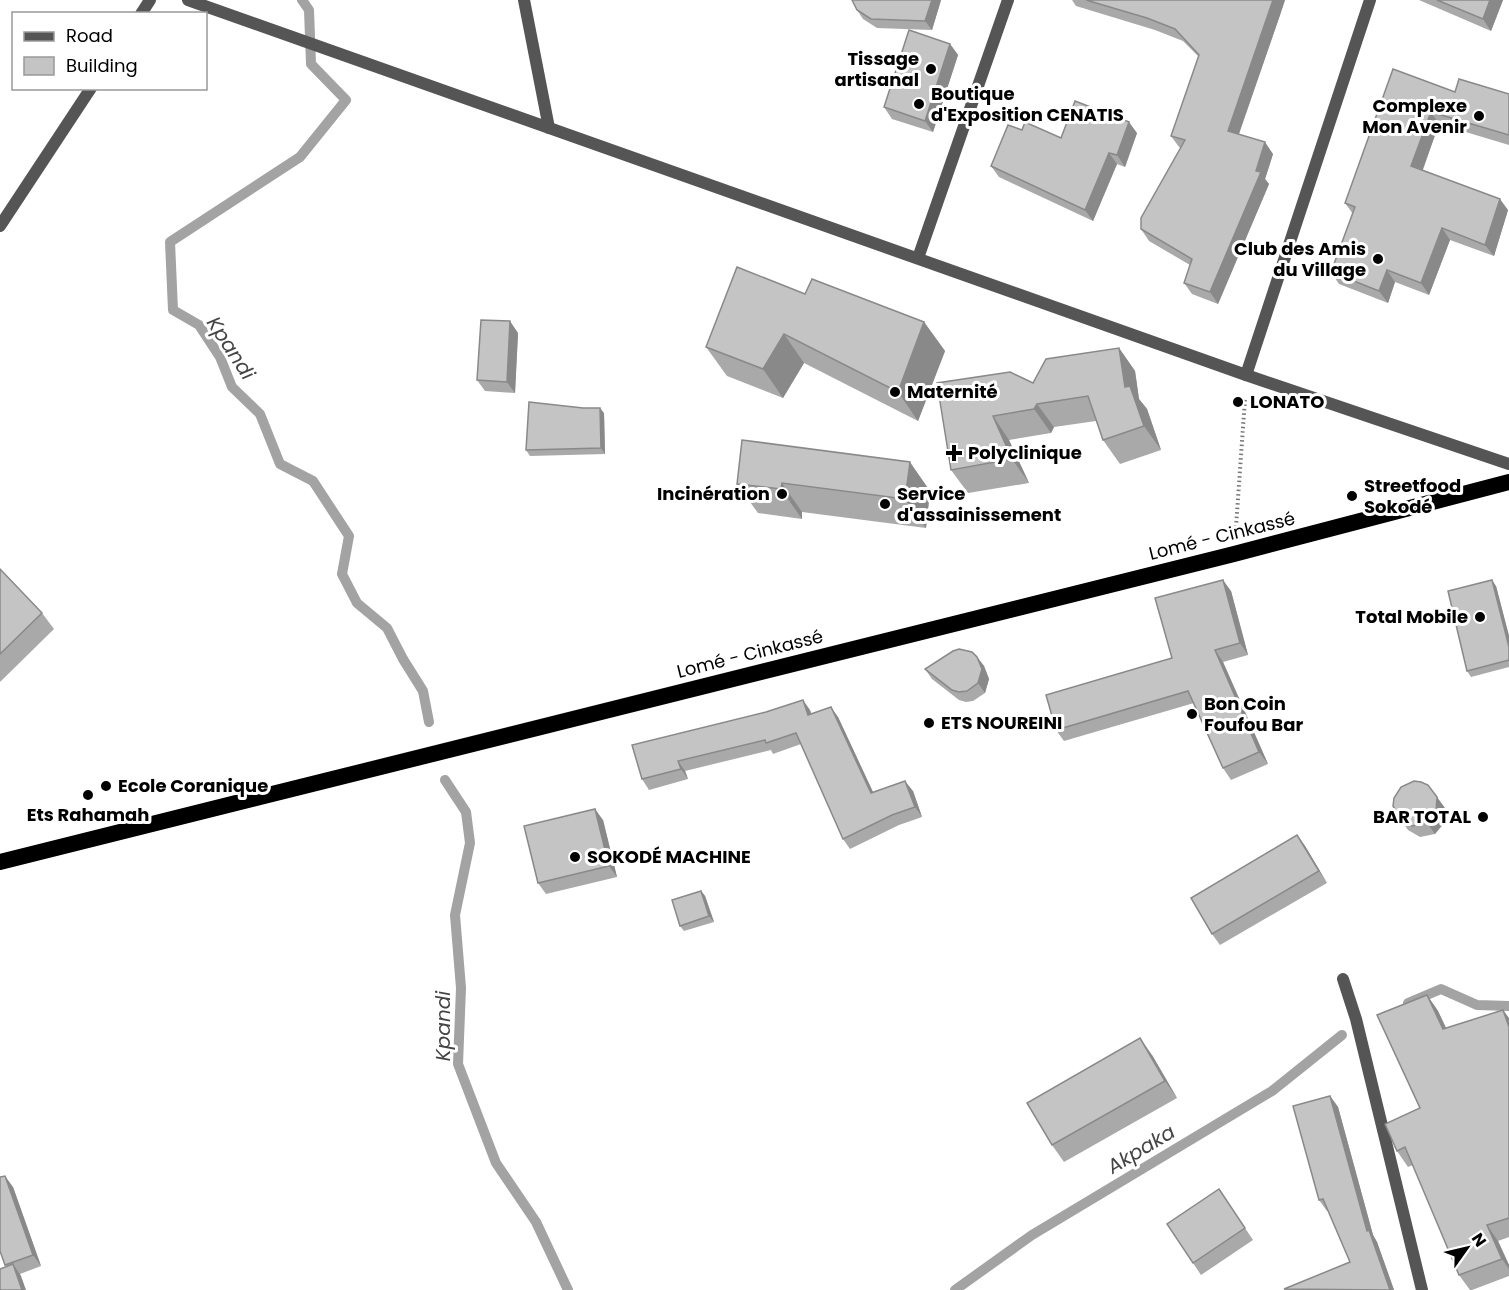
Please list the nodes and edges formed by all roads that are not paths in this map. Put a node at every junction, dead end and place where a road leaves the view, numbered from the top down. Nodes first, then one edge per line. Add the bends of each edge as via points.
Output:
1 (188, 0) edge
2 (524, 0) edge
3 (1008, 0) edge
4 (1370, 0) edge
5 (90, 90) edge
6 (549, 128) junction
7 (0, 226) edge
8 (918, 258) junction
9 (1246, 375) junction
10 (1509, 464) edge
11 (1509, 482) edge
12 (0, 862) edge
13 (1343, 979) dead end
14 (1422, 1290) edge

1 - 6 street
2 - 6 street
3 - 8 street
4 - 9 street
5 - 7 street
6 - 8 street
8 - 9 street
9 - 10 street
11 - 12 highway, Lomé - Cinkassé
13 - 14 street

